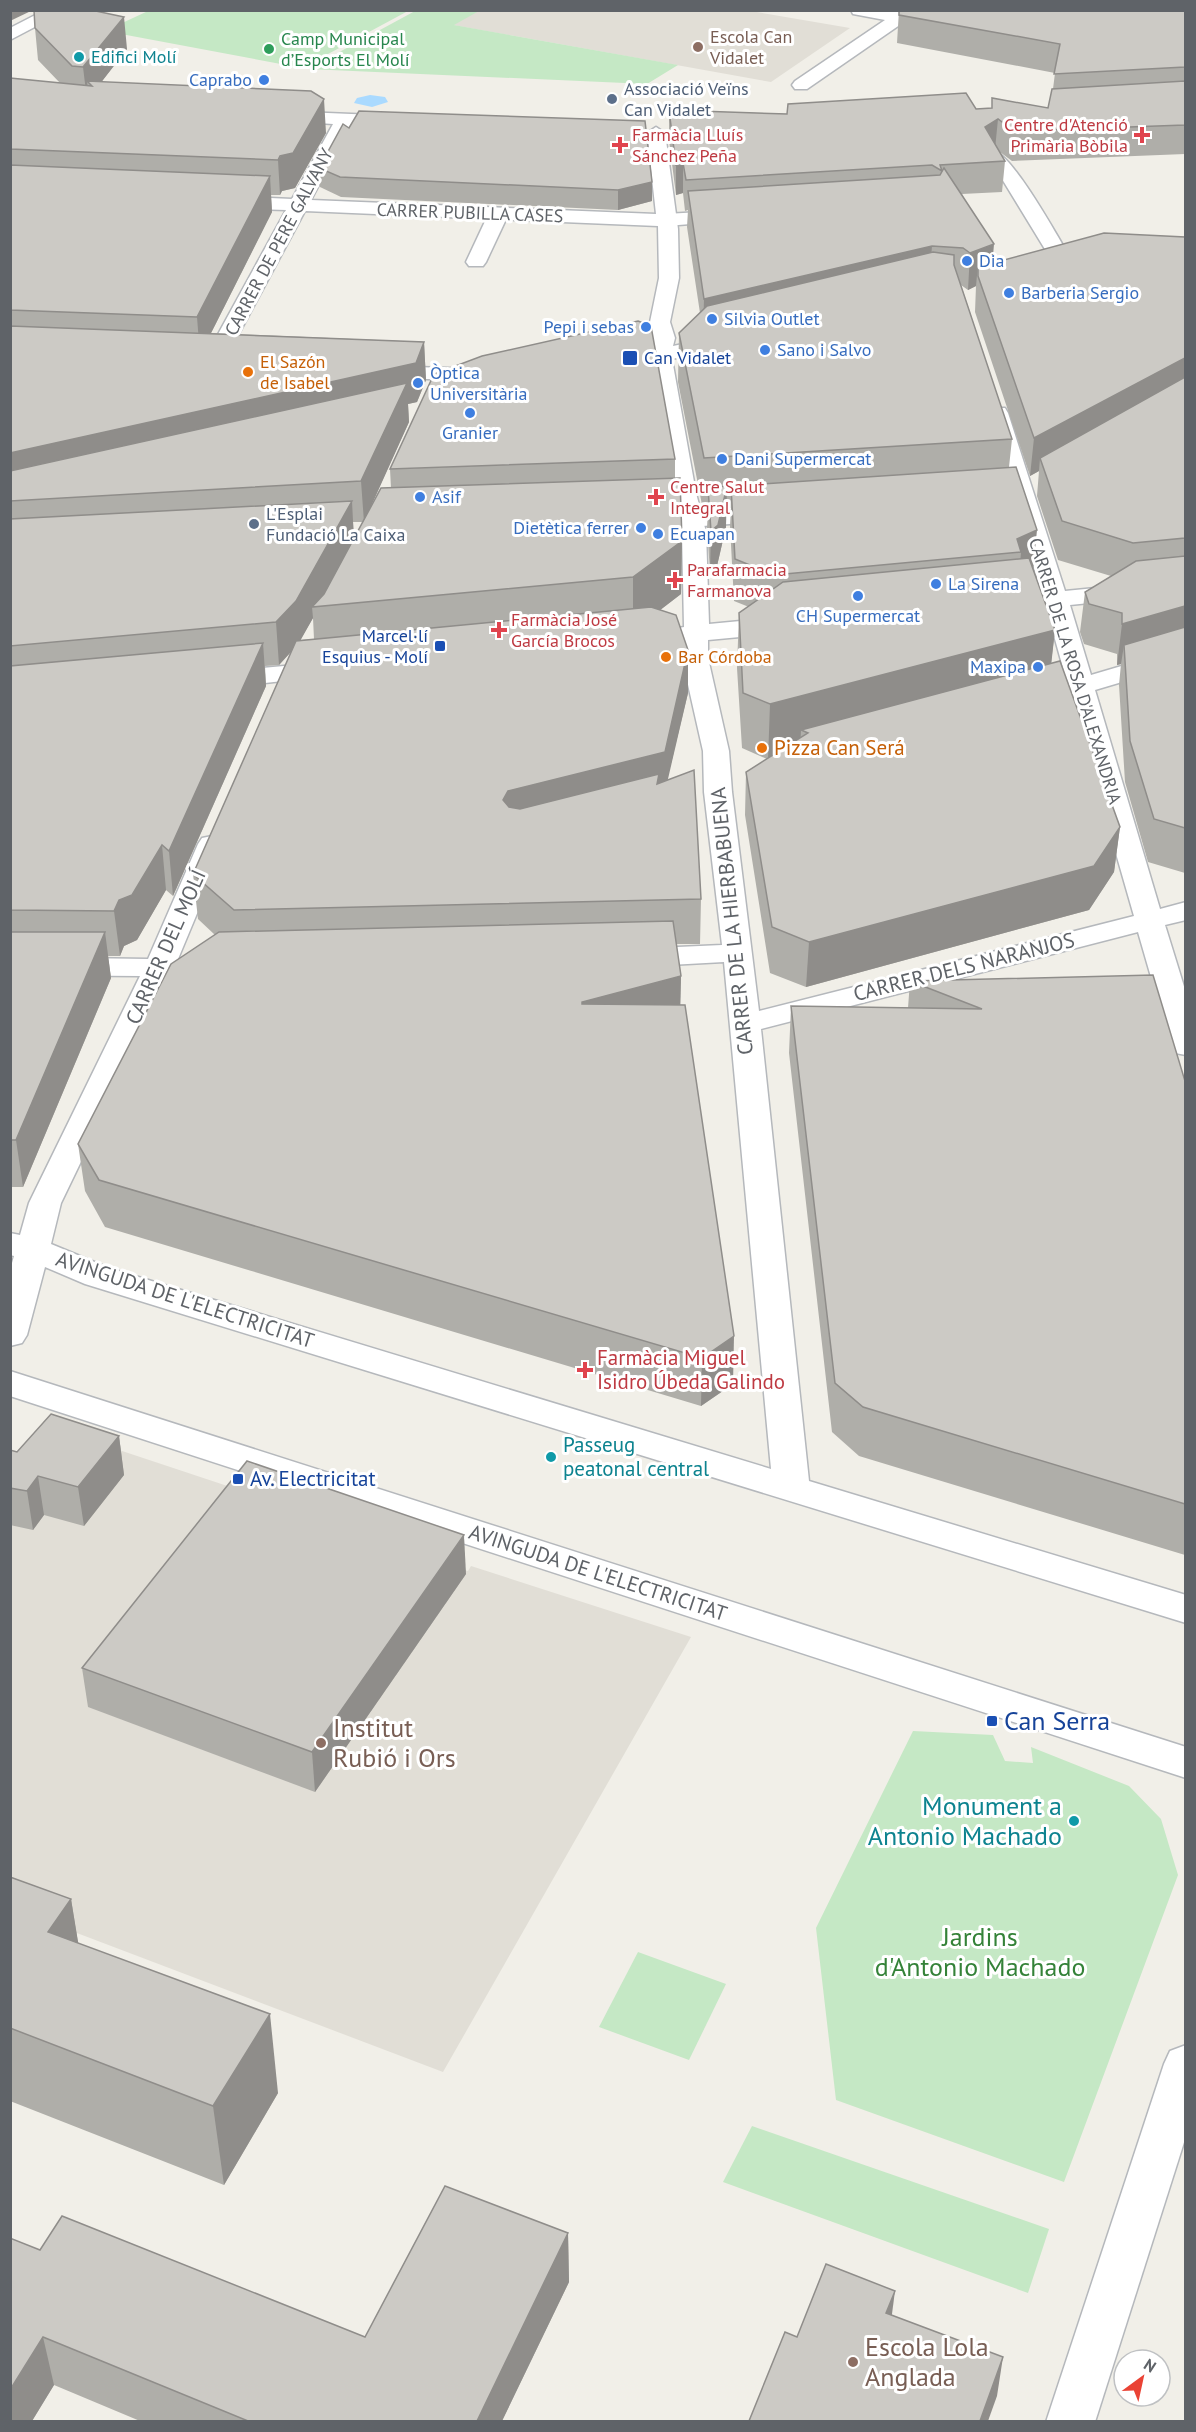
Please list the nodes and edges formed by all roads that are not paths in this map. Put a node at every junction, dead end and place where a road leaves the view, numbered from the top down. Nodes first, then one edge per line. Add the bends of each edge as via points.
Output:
1 (59, 10) edge
2 (859, 10) edge
3 (964, 15) edge
4 (900, 17) junction
5 (10, 35) edge
6 (801, 86) dead end
7 (262, 115) edge
8 (345, 119) junction
9 (417, 122) edge
10 (677, 132) edge
11 (994, 157) edge
12 (206, 201) edge
13 (298, 205) junction
14 (498, 215) junction
15 (753, 215) edge
16 (666, 220) junction
17 (476, 262) dead end
18 (1022, 280) edge
19 (742, 337) edge
20 (661, 357) junction
21 (177, 363) edge
22 (212, 364) junction
23 (236, 365) edge
24 (590, 370) edge
25 (366, 371) edge
26 (488, 388) edge
27 (989, 389) edge
28 (794, 513) edge
29 (680, 520) junction
30 (1185, 586) edge
31 (1056, 599) junction
32 (1014, 603) edge
33 (808, 623) edge
34 (697, 634) junction
35 (652, 637) edge
36 (312, 647) edge
37 (1185, 655) edge
38 (353, 668) edge
39 (288, 673) junction
40 (191, 683) edge
41 (1081, 686) junction
42 (1042, 698) edge
43 (275, 701) edge
44 (223, 818) edge
45 (1185, 911) edge
46 (1150, 920) junction
47 (738, 953) junction
48 (607, 959) edge
49 (10, 966) edge
50 (160, 966) junction
51 (207, 968) edge
52 (743, 1024) junction
53 (1185, 1046) edge
54 (22, 1247) edge
55 (17, 1287) edge
56 (10, 1335) edge
57 (10, 1383) edge
58 (791, 1488) junction
59 (1185, 1609) edge
60 (1185, 1763) edge
61 (1185, 2064) edge
62 (1070, 2421) edge

1 - 5 street
2 - 4 street
3 - 4 street
4 - 6 street
7 - 8 street
8 - 9 street
8 - 13 street, CARRER DE PERE GALVANY
10 - 16 street, CARRER DE LA HIERBABUENA via 650,133
11 - 18 street via 1006,171 1014,200 1070,261
12 - 13 street, CARRER PUBILLA CASES
13 - 14 street, CARRER PUBILLA CASES
13 - 22 street, CARRER DE PERE GALVANY
14 - 16 street, CARRER PUBILLA CASES
14 - 17 street
15 - 16 street, CARRER PUBILLA CASES
16 - 20 street, CARRER DE LA HIERBABUENA via 669,278 660,322 664,338
19 - 20 street
20 - 24 street
20 - 29 street, CARRER DE LA HIERBABUENA
21 - 22 street
22 - 23 street
25 - 26 street
27 - 31 street, CARRER DE LA ROSA D'ALEXANDRIA
28 - 29 street
29 - 34 street, CARRER DE LA HIERBABUENA via 694,532
30 - 31 street
31 - 32 street
31 - 41 street, CARRER DE LA ROSA D'ALEXANDRIA
33 - 34 street
34 - 35 street
34 - 47 street, CARRER DE LA HIERBABUENA via 695,658 716,751 730,785
36 - 39 street
37 - 41 street
38 - 39 street
39 - 40 street
39 - 43 street
41 - 42 street
41 - 46 street, CARRER DE LA ROSA D'ALEXANDRIA
44 - 50 street, CARRER DEL MOLÍ
45 - 46 street, CARRER DELS NARANJOS
46 - 52 street, CARRER DELS NARANJOS
46 - 53 street, CARRER DE LA ROSA D'ALEXANDRIA
47 - 48 street
47 - 52 street, CARRER DE LA HIERBABUENA
49 - 50 street
50 - 51 street
50 - 54 street, CARRER DEL MOLÍ
52 - 58 street, CARRER DE LA HIERBABUENA
54 - 55 street, CARRER DEL MOLÍ
54 - 58 street, AVINGUDA DE L'ELECTRICITAT via 97,1276
55 - 56 street, CARRER DEL MOLÍ
57 - 60 street, AVINGUDA DE L'ELECTRICITAT
58 - 59 street, AVINGUDA DE L'ELECTRICITAT
61 - 62 street

